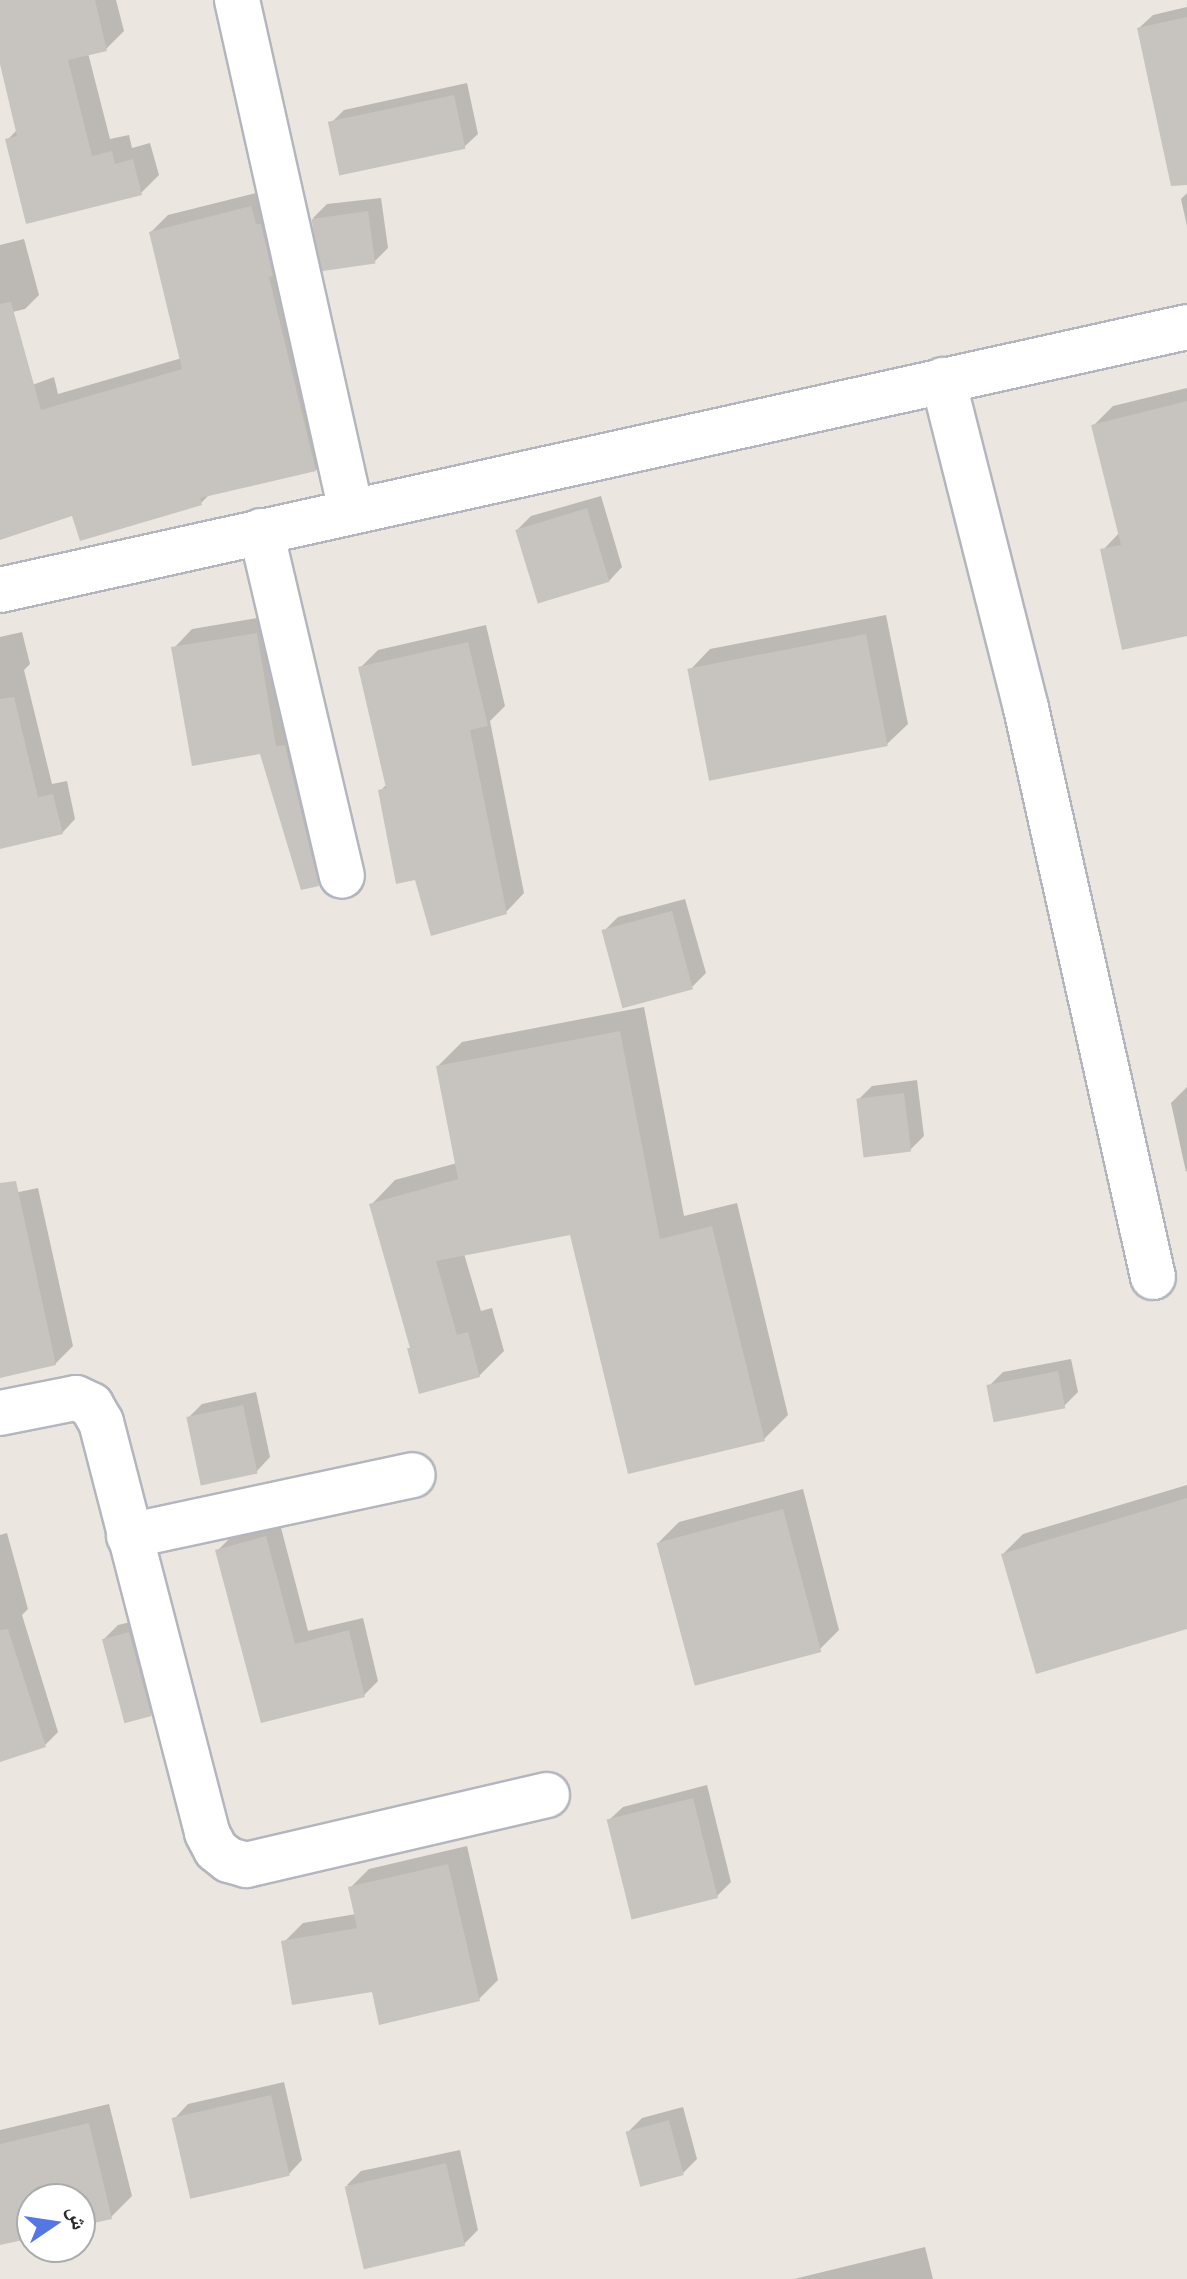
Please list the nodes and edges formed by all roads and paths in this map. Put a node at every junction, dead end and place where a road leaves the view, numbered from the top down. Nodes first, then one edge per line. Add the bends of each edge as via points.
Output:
1 (237, 0) edge
2 (1187, 327) edge
3 (943, 380) junction
4 (351, 511) junction
5 (261, 531) junction
6 (0, 590) edge
7 (342, 876) dead end
8 (1153, 1277) dead end
9 (0, 1413) edge
10 (413, 1475) dead end
11 (129, 1536) junction
12 (547, 1795) dead end

1 - 4 street
2 - 3 street
3 - 4 street
3 - 8 street via 1026,708
4 - 5 street
5 - 6 street
5 - 7 street
9 - 11 street via 63,1399 91,1405 101,1422
10 - 11 street
11 - 12 street via 207,1833 229,1860 246,1865

